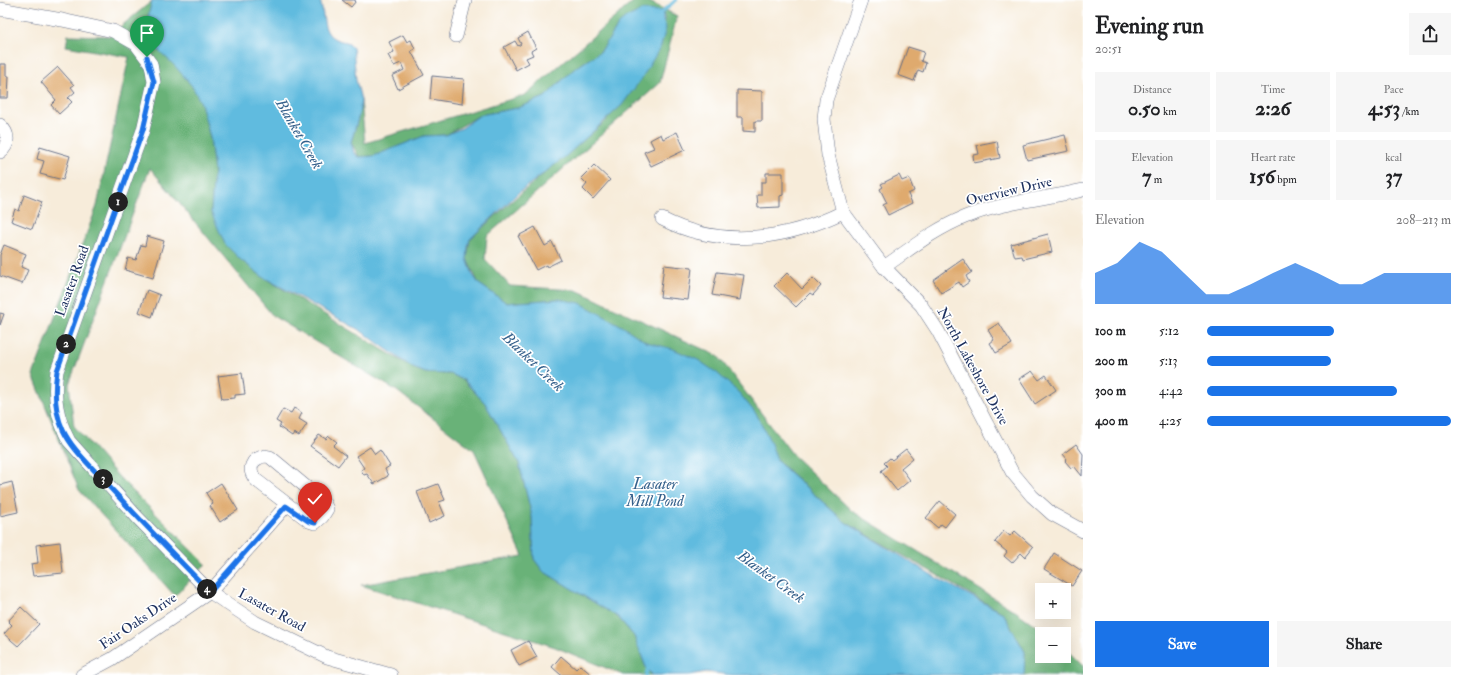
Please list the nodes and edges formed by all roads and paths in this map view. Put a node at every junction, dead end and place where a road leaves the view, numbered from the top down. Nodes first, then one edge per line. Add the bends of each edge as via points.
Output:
1 (465, 0) edge
2 (861, 0) edge
3 (0, 10) edge
4 (456, 36) dead end
5 (0, 125) edge
6 (0, 152) edge
7 (1083, 190) edge
8 (843, 212) junction
9 (662, 219) dead end
10 (884, 267) junction
11 (286, 506) junction
12 (1083, 531) edge
13 (210, 592) junction
14 (82, 675) edge
15 (391, 675) edge

1 - 4 street
2 - 8 street, North Lakeshore Drive via 826,100 824,119 828,155
3 - 13 street, Lasater Road via 113,31 136,44 151,64 154,82 143,130 60,361 55,383 55,398 57,411 69,441 137,517
5 - 6 street via 8,137 6,146
7 - 10 street, Overview Drive via 1006,205 965,217 933,234
8 - 9 street via 821,223 786,233 745,238 698,234
8 - 10 street, North Lakeshore Drive
10 - 12 street, North Lakeshore Drive via 921,305 938,332 1012,472 1032,496 1052,514
11 - 11 street via 315,523 322,518 327,509 323,501 270,457 258,457 253,461 250,473
11 - 13 street, Fair Oaks Drive
13 - 14 street, Fair Oaks Drive via 112,659
13 - 15 street, Lasater Road via 255,622 327,657

